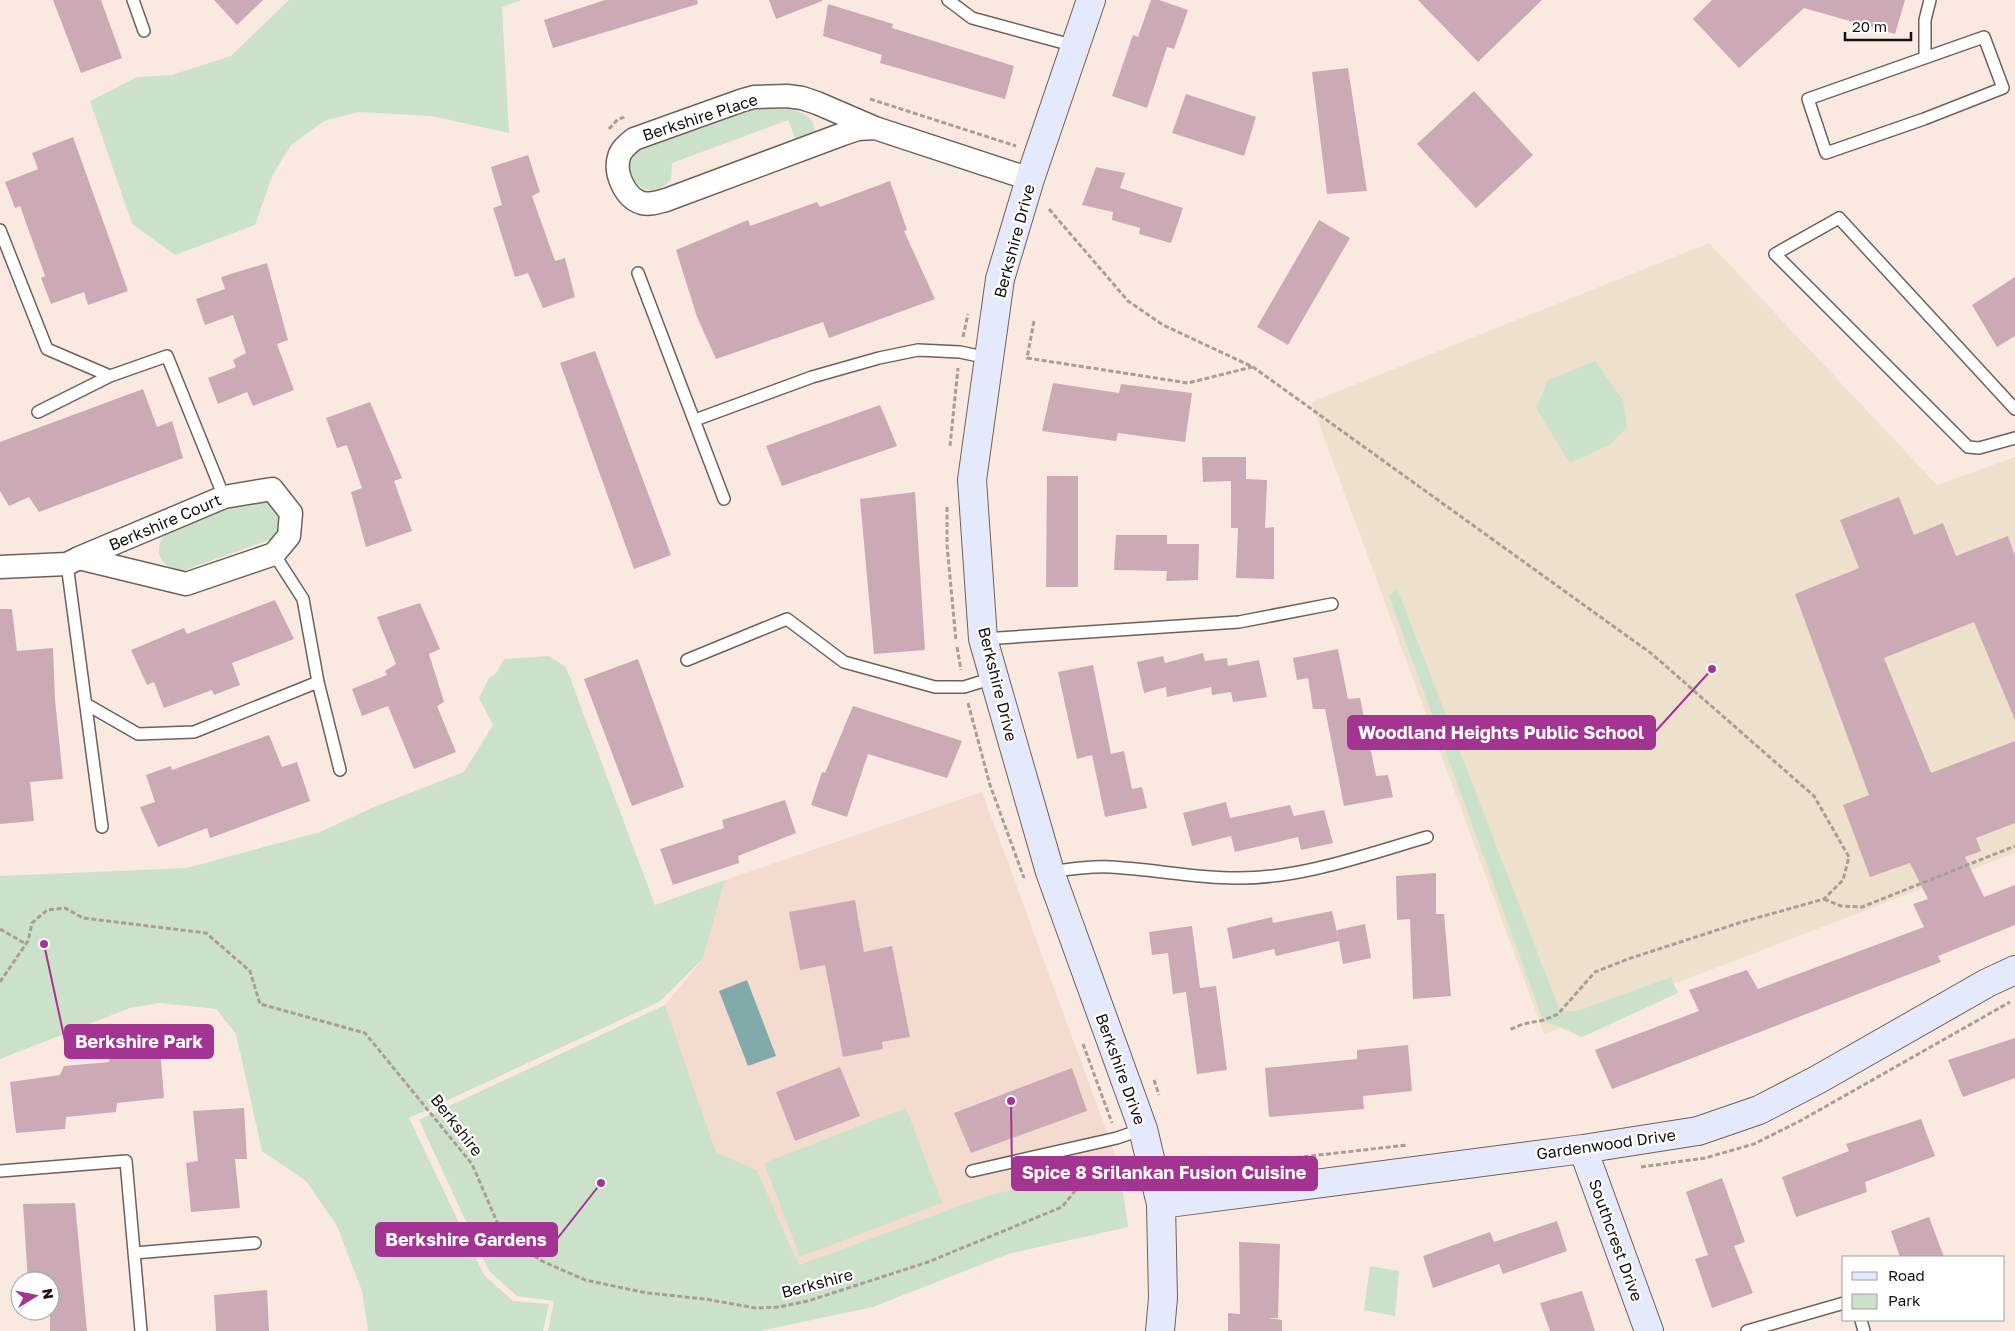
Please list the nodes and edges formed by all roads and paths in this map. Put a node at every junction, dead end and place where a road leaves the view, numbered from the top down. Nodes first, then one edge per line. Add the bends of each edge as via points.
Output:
1 (133, 0) edge
2 (948, 0) edge
3 (1090, 0) edge
4 (1930, 0) edge
5 (144, 30) dead end
6 (1075, 46) junction
7 (1925, 57) junction
8 (864, 98) dead end
9 (875, 128) junction
10 (1018, 138) dead end
11 (1030, 179) junction
12 (1049, 209) dead end
13 (0, 230) edge
14 (638, 273) dead end
15 (970, 307) dead end
16 (1034, 321) dead end
17 (960, 352) junction
18 (988, 358) junction
19 (1253, 366) junction
20 (110, 376) junction
21 (2015, 409) edge
22 (38, 412) dead end
23 (695, 420) junction
24 (2015, 438) edge
25 (224, 497) junction
26 (724, 499) dead end
27 (274, 554) junction
28 (73, 561) junction
29 (0, 567) edge
30 (1332, 604) dead end
31 (983, 639) junction
32 (687, 660) dead end
33 (993, 678) junction
34 (318, 682) junction
35 (964, 687) junction
36 (86, 704) junction
37 (340, 770) dead end
38 (102, 827) dead end
39 (1428, 837) dead end
40 (2015, 846) edge
41 (1050, 872) junction
42 (1026, 884) dead end
43 (1824, 899) junction
44 (0, 929) edge
45 (26, 944) junction
46 (2015, 970) edge
47 (0, 982) edge
48 (2015, 999) edge
49 (1509, 1030) dead end
50 (1151, 1072) dead end
51 (1160, 1099) dead end
52 (1143, 1129) junction
53 (1417, 1144) dead end
54 (1583, 1149) junction
55 (1177, 1162) dead end
56 (1096, 1165) dead end
57 (1636, 1168) dead end
58 (0, 1171) edge
59 (972, 1171) dead end
60 (1161, 1204) junction
61 (255, 1243) dead end
62 (134, 1253) junction
63 (1842, 1304) edge
64 (141, 1331) edge
65 (1160, 1331) edge
66 (1649, 1331) edge
67 (1747, 1331) edge

1 - 5 lane
2 - 6 lane via 972,18
3 - 6 street, Berkshire Drive
4 - 7 lane via 1925,20
6 - 11 street, Berkshire Drive
7 - 7 lane via 1808,99 1826,153 2002,88 1984,37
8 - 10 path via 1016,147
9 - 9 street, Berkshire Place via 802,98 754,97 634,139 619,157 618,172 632,197 642,203 653,203 858,129
9 - 11 street, Berkshire Place
11 - 18 street, Berkshire Drive via 1000,279
12 - 19 path via 1128,301 1163,325
13 - 20 lane via 47,349
14 - 23 lane
15 - 17 path
16 - 19 path via 1027,358 1188,383
17 - 18 lane
17 - 23 lane via 918,350 879,358 812,376
18 - 31 street, Berkshire Drive via 972,480
19 - 43 path via 1652,654 1814,796 1849,857 1843,880
20 - 22 lane
20 - 25 lane via 167,356
21 - 24 lane via 1839,218 1775,254 1968,447 1979,448
23 - 26 lane
25 - 27 street, Berkshire Court via 272,489 291,513 289,536
25 - 28 street, Berkshire Court
27 - 28 street, Berkshire Court via 186,584
27 - 34 lane via 303,599
28 - 29 street, Berkshire Court
28 - 36 lane
30 - 31 lane via 1239,622
31 - 33 street, Berkshire Drive
32 - 35 lane via 786,619 844,662 935,687
33 - 35 lane
33 - 41 street, Berkshire Drive
34 - 36 lane via 194,732 138,734
34 - 37 lane
35 - 42 path via 990,786
36 - 38 lane
39 - 41 lane via 1314,870 1274,877 1234,878 1110,867
40 - 43 path via 1862,907 1841,906
41 - 52 street, Berkshire Drive
43 - 49 path via 1742,922 1595,972 1558,1014
44 - 45 path
45 - 47 path, Berkshire
45 - 56 path, Berkshire via 32,923 47,910 65,908 83,918 206,933 250,971 260,1004 365,1033 472,1164 497,1222 516,1243 542,1261 585,1280 647,1293 756,1308 808,1301 928,1262 1062,1207
46 - 54 street, Gardenwood Drive via 1759,1110 1698,1131
48 - 57 path via 1754,1144 1705,1158
50 - 51 path
52 - 59 lane via 1117,1138
52 - 60 street, Berkshire Drive
53 - 55 path via 1179,1171
54 - 60 street, Gardenwood Drive
54 - 66 street, Southcrest Drive
58 - 62 lane via 126,1161
60 - 65 street, Berkshire Drive via 1163,1298
61 - 62 lane
62 - 64 lane
63 - 67 lane

